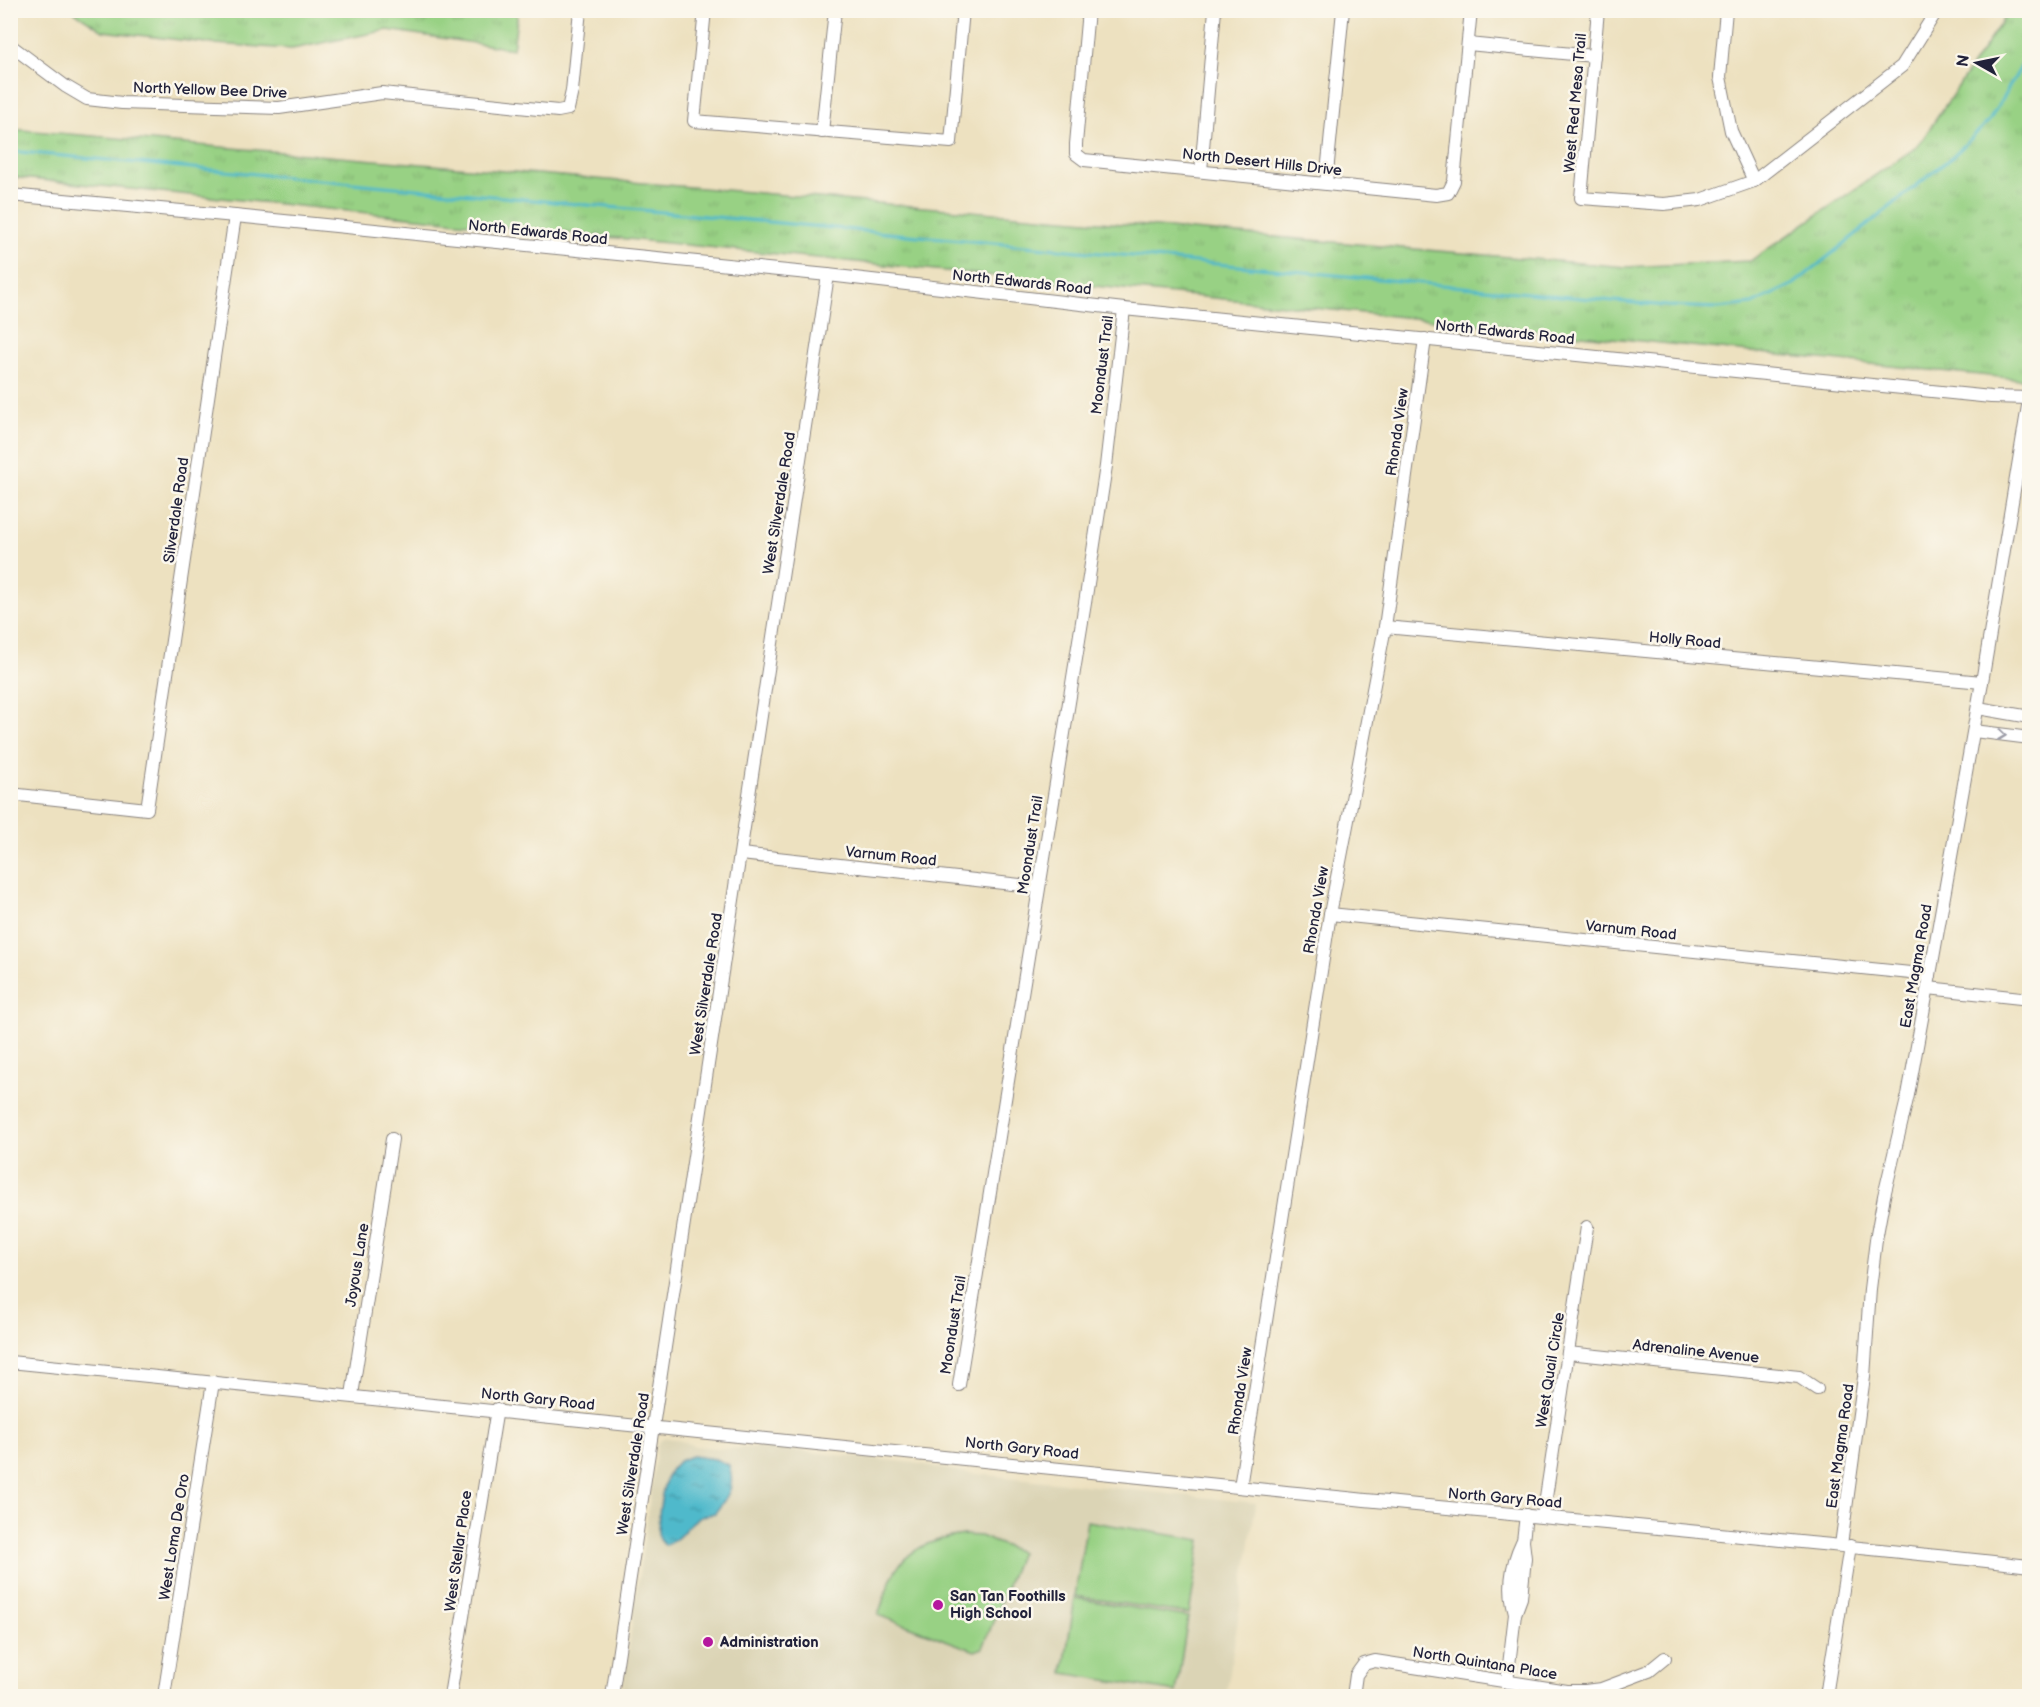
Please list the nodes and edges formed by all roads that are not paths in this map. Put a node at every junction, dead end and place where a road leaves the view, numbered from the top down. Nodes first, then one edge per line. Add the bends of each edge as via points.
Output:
1 (580, 10) edge
2 (705, 10) edge
3 (835, 10) edge
4 (963, 10) edge
5 (1088, 10) edge
6 (1215, 10) edge
7 (1343, 10) edge
8 (1471, 10) edge
9 (1598, 10) edge
10 (1726, 10) edge
11 (1937, 10) edge
12 (1468, 44) junction
13 (10, 45) edge
14 (1594, 56) junction
15 (822, 132) junction
16 (1201, 171) junction
17 (1754, 181) junction
18 (1326, 183) junction
19 (10, 195) edge
20 (235, 216) junction
21 (828, 275) junction
22 (1124, 309) junction
23 (1425, 339) junction
24 (2029, 397) edge
25 (1385, 627) junction
26 (1982, 682) junction
27 (1978, 708) junction
28 (2030, 717) edge
29 (1974, 731) junction
30 (2030, 738) edge
31 (10, 794) edge
32 (741, 854) junction
33 (1038, 887) junction
34 (1330, 914) junction
35 (1930, 975) junction
36 (1928, 988) junction
37 (2030, 999) edge
38 (393, 1140) dead end
39 (1587, 1227) dead end
40 (1568, 1353) junction
41 (10, 1362) edge
42 (213, 1382) junction
43 (958, 1385) dead end
44 (1817, 1389) dead end
45 (352, 1395) junction
46 (497, 1409) junction
47 (654, 1426) junction
48 (1240, 1487) junction
49 (1526, 1515) junction
50 (1543, 1517) junction
51 (1845, 1546) junction
52 (2030, 1566) edge
53 (1665, 1658) dead end
54 (1507, 1682) junction
55 (164, 1696) edge
56 (450, 1696) edge
57 (612, 1696) edge
58 (1353, 1696) edge
59 (1826, 1696) edge

1 - 13 street, North Yellow Bee Drive via 572,91 568,109 558,111 382,93 279,108 87,99
2 - 15 street via 694,121
3 - 15 street
4 - 15 street via 951,142
5 - 16 street, North Desert Hills Drive via 1076,154 1084,160
6 - 16 street
7 - 18 street
8 - 12 street
9 - 14 street, West Red Mesa Trail
10 - 17 street via 1720,77 1731,131
11 - 17 street via 1902,66
12 - 14 street
12 - 18 street, North Desert Hills Drive via 1454,181 1448,193
14 - 17 street, West Red Mesa Trail via 1581,198 1664,204 1700,200
16 - 18 street, North Desert Hills Drive
19 - 20 street, North Edwards Road
20 - 21 street, North Edwards Road
20 - 31 street, Silverdale Road via 147,809
21 - 22 street, North Edwards Road
21 - 32 street, West Silverdale Road
22 - 23 street, North Edwards Road
22 - 33 street, Moondust Trail via 1104,477
23 - 24 street, North Edwards Road via 1991,397
23 - 25 street, Rhonda View
24 - 26 street, East Magma Road
25 - 26 street, Holly Road
25 - 34 street, Rhonda View
26 - 27 street, East Magma Road
27 - 28 street
27 - 29 street, East Magma Road
29 -> 30 street
29 - 35 street, East Magma Road
32 - 33 street, Varnum Road
32 - 47 street, West Silverdale Road
33 - 43 street, Moondust Trail
34 - 35 street, Varnum Road
34 - 48 street, Rhonda View
35 - 36 street, East Magma Road
36 - 37 street
36 - 51 street, East Magma Road via 1876,1240
38 - 45 street, Joyous Lane
39 - 40 street, West Quail Circle
40 - 44 street, Adrenaline Avenue via 1799,1377
40 - 50 street, West Quail Circle
41 - 42 street, North Gary Road
42 - 45 street, North Gary Road
42 - 55 street, West Loma De Oro
45 - 46 street, North Gary Road
46 - 47 street, North Gary Road
46 - 56 street, West Stellar Place
47 - 48 street, North Gary Road
47 - 57 street, West Silverdale Road
48 - 49 street, North Gary Road
49 - 50 street, North Gary Road
49 - 54 street via 1521,1598 1515,1614
50 - 51 street, North Gary Road
51 - 52 street, North Gary Road
51 - 59 street, East Magma Road
53 - 54 street, North Quintana Place via 1649,1671 1585,1692
54 - 58 street, North Quintana Place via 1375,1661 1364,1664 1356,1675

